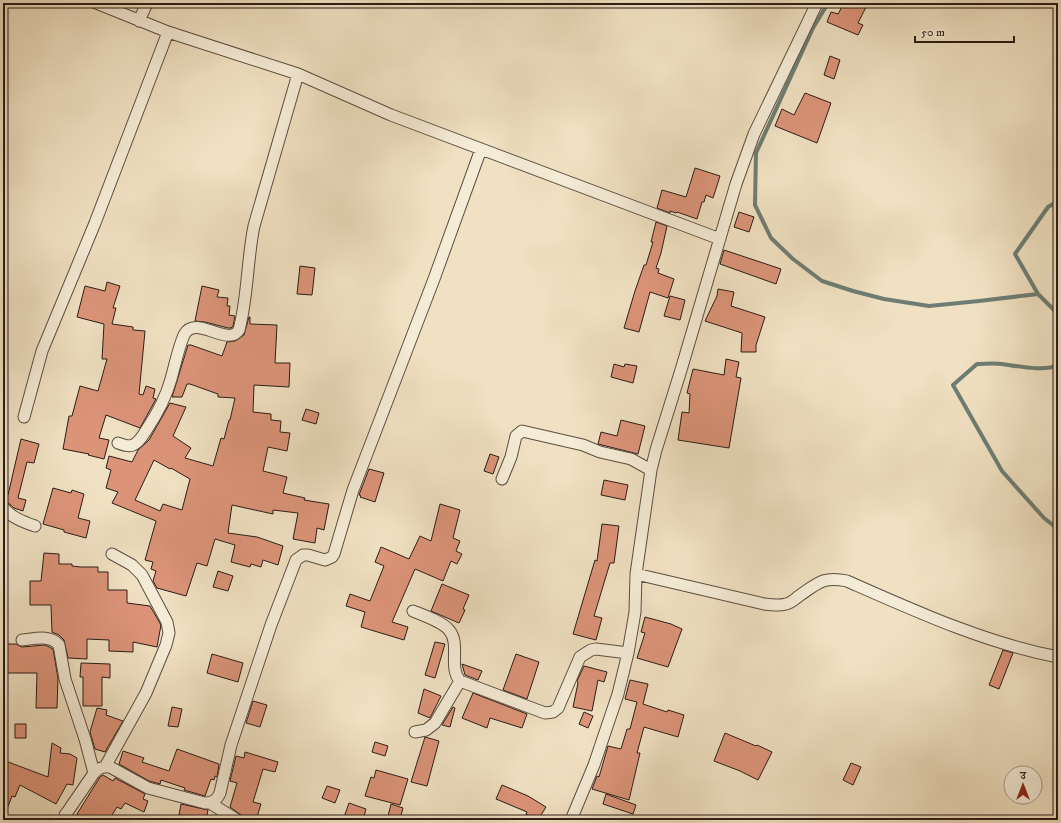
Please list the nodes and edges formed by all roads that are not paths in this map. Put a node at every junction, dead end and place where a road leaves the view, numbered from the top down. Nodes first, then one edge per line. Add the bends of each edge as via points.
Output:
1 (96, 3) edge
2 (147, 3) edge
3 (817, 3) edge
4 (139, 21) junction
5 (168, 32) junction
6 (298, 74) junction
7 (481, 149) junction
8 (720, 239) junction
9 (24, 417) dead end
10 (118, 443) dead end
11 (651, 470) junction
12 (502, 479) dead end
13 (3, 507) edge
14 (34, 526) dead end
15 (112, 554) dead end
16 (636, 574) junction
17 (413, 611) dead end
18 (22, 640) dead end
19 (628, 653) junction
20 (1058, 657) edge
21 (460, 681) junction
22 (415, 732) dead end
23 (105, 767) junction
24 (94, 773) junction
25 (210, 803) junction
26 (66, 820) edge
27 (237, 820) edge
28 (571, 820) edge

1 - 4 street
2 - 4 street
3 - 8 street via 754,134
4 - 5 street
5 - 6 street
5 - 9 street via 95,223 48,334
6 - 7 street via 391,115
6 - 10 street via 254,226 239,330 230,335 199,328 187,331 167,389 152,421 135,444 130,446
7 - 8 street
7 - 25 street via 353,490 334,554 325,560 308,555 296,560 271,625 231,746 218,799
8 - 11 street
11 - 12 street via 631,459 522,431 516,436
11 - 16 street
13 - 14 street via 20,520
15 - 23 street via 132,565 142,575 167,622 168,633 166,645 146,693
16 - 19 street via 635,612
16 - 20 street via 764,604 778,605 787,604 820,582 837,579 995,641
17 - 21 street via 449,629 453,642 455,673
18 - 24 street via 51,639 59,645 65,679
19 - 21 street via 596,649 580,657 558,708 549,713 539,712
19 - 28 street via 618,694 594,765
21 - 22 street via 435,723 426,730
23 - 24 street
23 - 25 street via 110,767 148,788
24 - 26 street via 68,811
25 - 27 street

